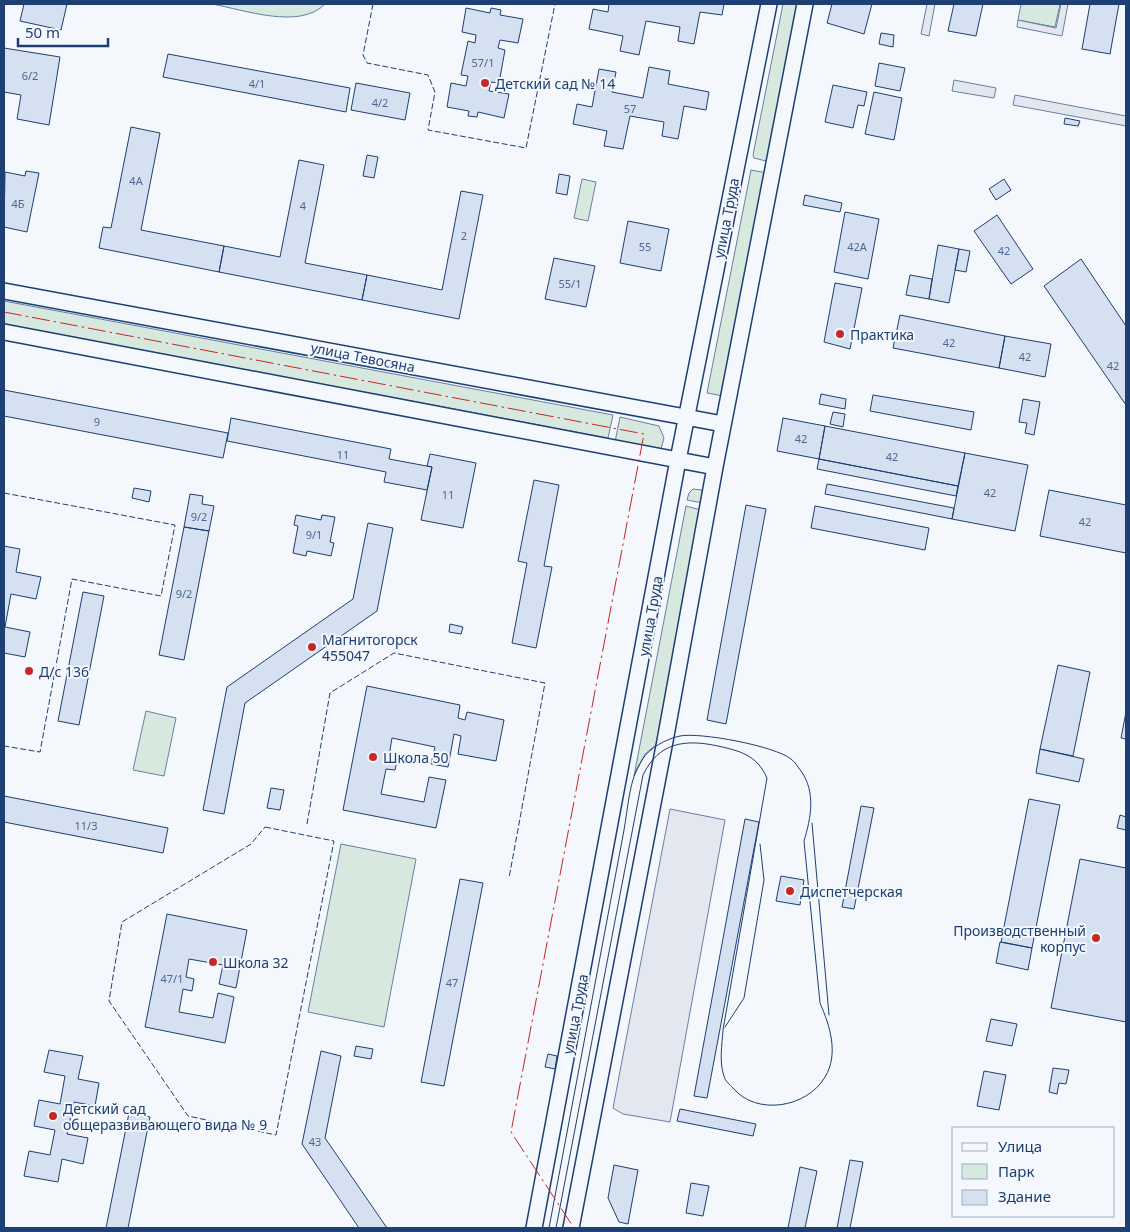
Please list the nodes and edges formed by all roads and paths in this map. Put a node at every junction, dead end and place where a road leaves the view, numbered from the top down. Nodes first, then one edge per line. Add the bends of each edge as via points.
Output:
1 (769, 4) edge
2 (806, 4) edge
3 (4, 291) edge
4 (4, 332) edge
5 (686, 417) junction
6 (723, 424) junction
7 (678, 460) junction
8 (715, 467) junction
9 (534, 1228) edge
10 (571, 1228) edge

1 - 5 main road, улица Труда
2 - 6 main road
3 - 5 main road, улица Тевосяна
4 - 7 main road
5 - 6 main road, улица Тевосяна
5 - 7 main road, улица Труда
6 - 8 main road
7 - 8 main road
7 - 9 main road, улица Труда
8 - 10 main road

